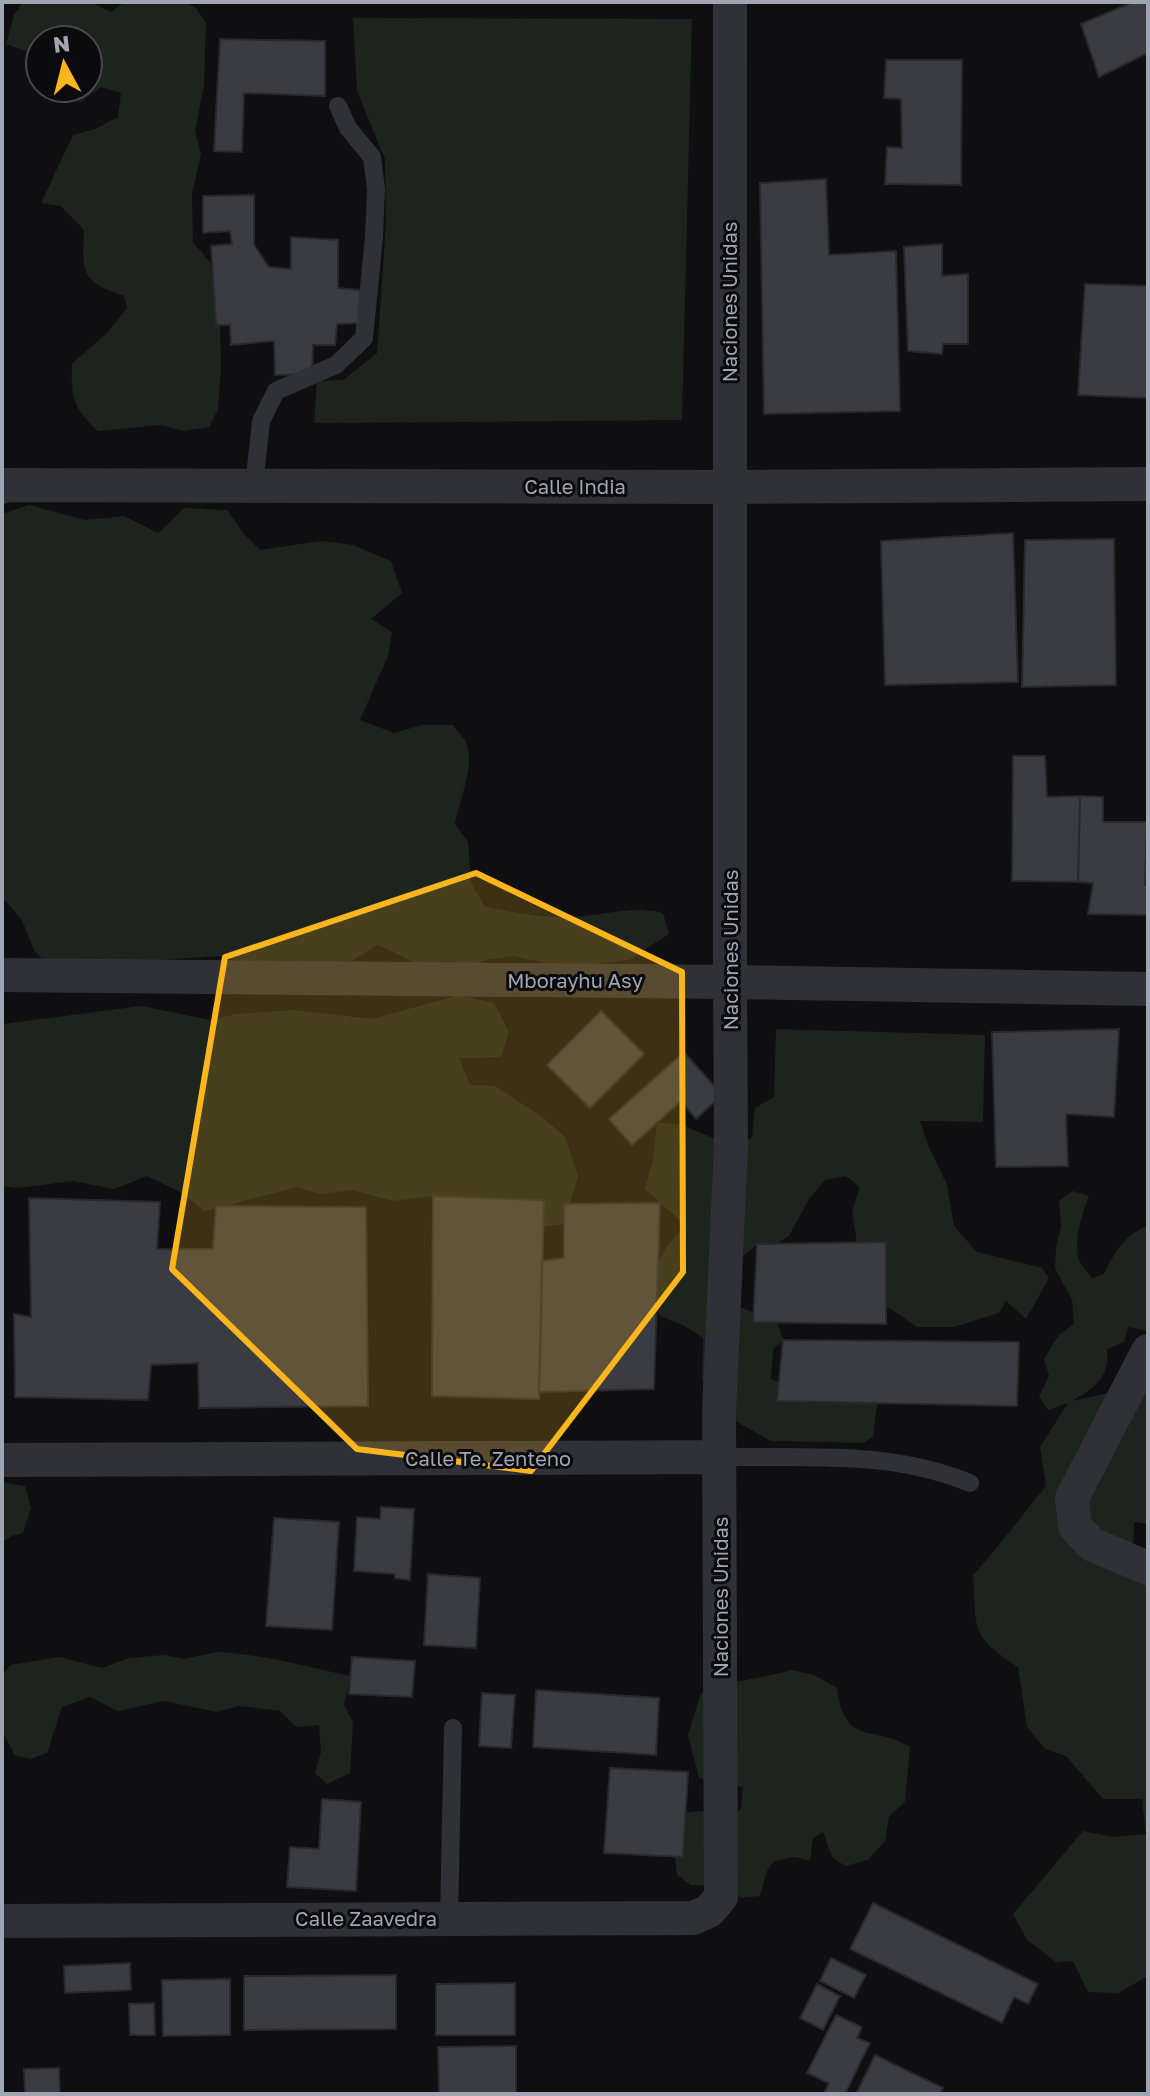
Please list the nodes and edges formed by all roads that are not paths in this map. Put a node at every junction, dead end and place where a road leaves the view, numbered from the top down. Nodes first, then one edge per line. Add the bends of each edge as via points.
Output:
1 (730, 2) edge
2 (338, 106) dead end
3 (1148, 484) edge
4 (254, 486) junction
5 (2, 487) edge
6 (729, 487) junction
7 (2, 975) edge
8 (730, 982) junction
9 (1148, 989) edge
10 (1148, 1351) edge
11 (719, 1457) junction
12 (2, 1460) edge
13 (970, 1483) dead end
14 (1148, 1568) edge
15 (453, 1728) dead end
16 (721, 1897) joint
17 (449, 1918) junction
18 (2, 1921) edge

1 - 6 street, Naciones Unidas
2 - 4 lane via 372,157 376,189 364,338 336,365 276,391 261,421
3 - 6 street, Calle India
4 - 5 street, Calle India
4 - 6 street, Calle India
6 - 8 street, Naciones Unidas
7 - 8 street, Mborayhu Asy
8 - 9 street, Mborayhu Asy
8 - 11 street, Naciones Unidas via 732,1116
10 - 14 street via 1072,1498 1075,1526 1091,1544
11 - 12 street, Calle Te. Zenteno
11 - 13 lane, Calle Te. Zenteno via 883,1459 939,1470
11 - 16 street, Naciones Unidas
15 - 17 lane
16 - 17 street, Calle Zaavedra via 693,1918
17 - 18 street, Calle Zaavedra

